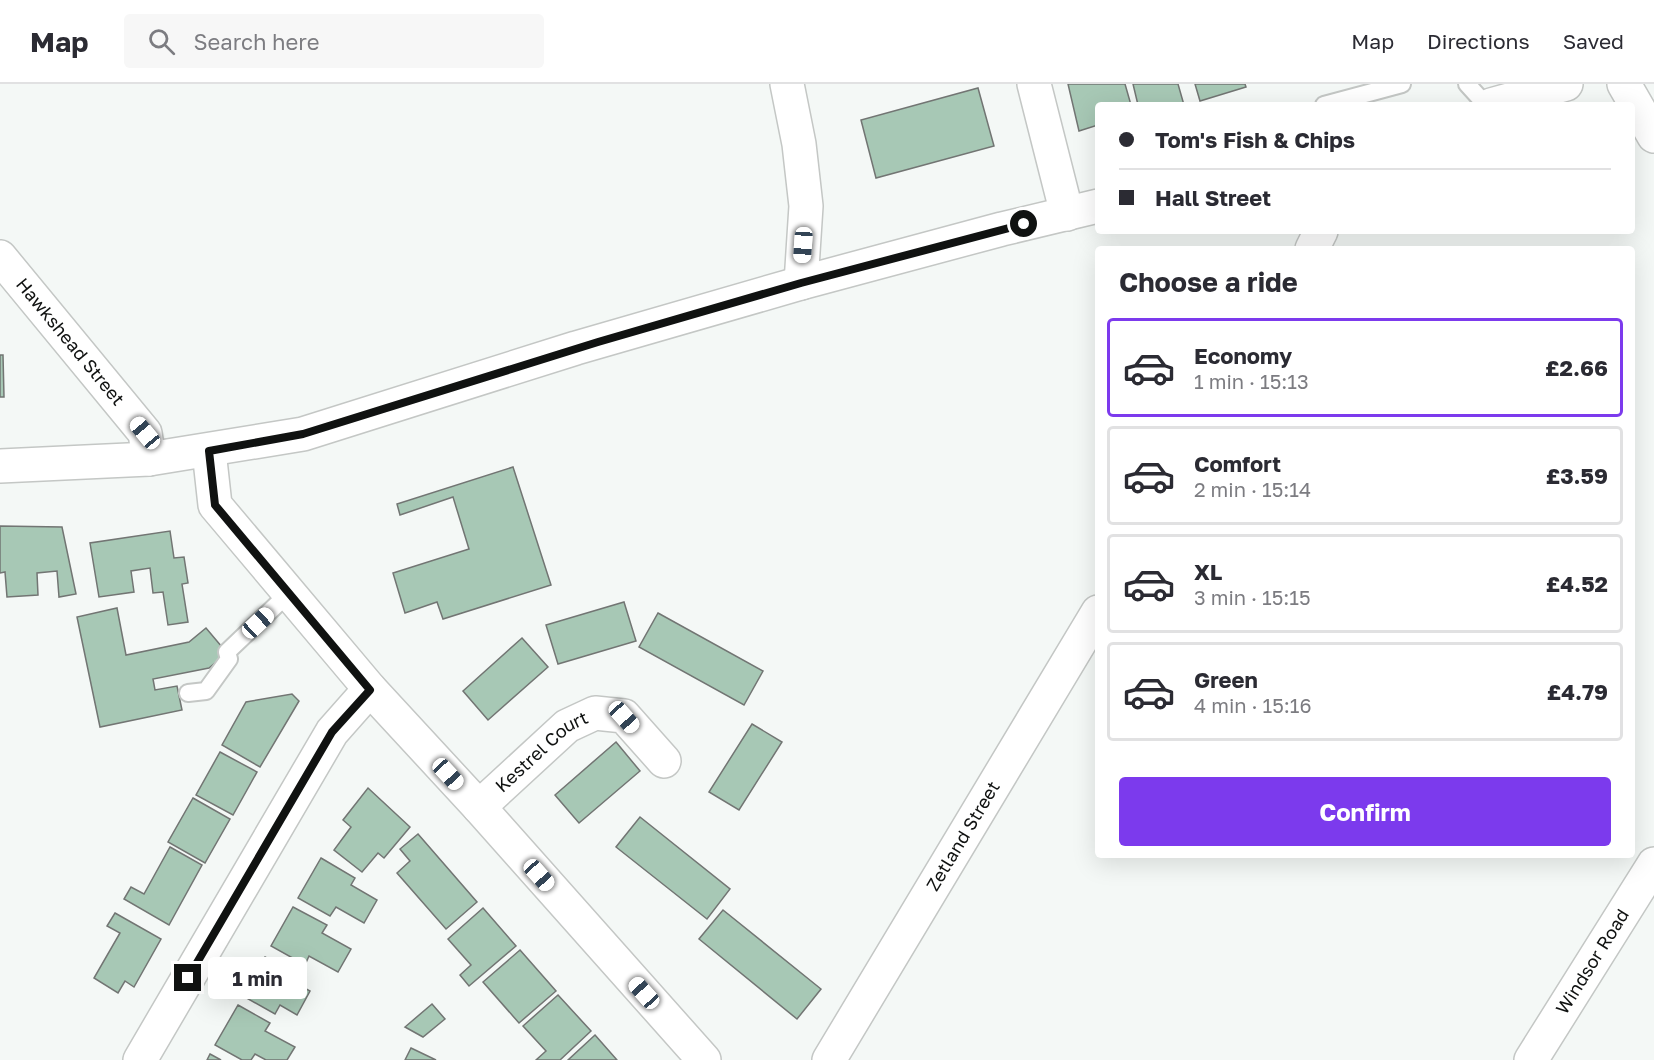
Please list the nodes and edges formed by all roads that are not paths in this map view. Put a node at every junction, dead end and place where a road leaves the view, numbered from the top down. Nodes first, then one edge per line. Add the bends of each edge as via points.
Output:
1 (787, 84) edge
2 (1034, 84) edge
3 (1402, 84) edge
4 (1467, 84) edge
5 (1566, 84) edge
6 (1624, 84) edge
7 (1335, 102) edge
8 (1483, 102) edge
9 (1502, 102) edge
10 (1634, 102) edge
11 (1635, 103) edge
12 (1654, 136) edge
13 (1083, 210) edge
14 (0, 257) edge
15 (801, 283) junction
16 (209, 451) junction
17 (149, 459) junction
18 (0, 466) edge
19 (289, 593) junction
20 (1095, 617) edge
21 (370, 690) junction
22 (188, 693) dead end
23 (664, 761) dead end
24 (480, 807) junction
25 (1654, 864) edge
26 (140, 1060) edge
27 (704, 1060) edge
28 (829, 1060) edge
29 (1531, 1060) edge

1 - 15 street via 806,207
2 - 13 street
3 - 7 lane
4 - 8 lane
5 - 9 street
6 - 10 street
11 - 12 street
13 - 15 street
14 - 17 street, Hawkshead Street via 145,433
15 - 16 street via 576,348 303,434
16 - 17 street
16 - 19 street via 215,505
17 - 18 street
19 - 21 street
19 - 22 lane via 227,652 229,659 206,690
20 - 28 street, Zetland Street
21 - 24 street
21 - 26 street via 332,732
23 - 24 street, Kestrel Court via 624,717 594,713 567,726
24 - 27 street
25 - 29 street, Windsor Road

